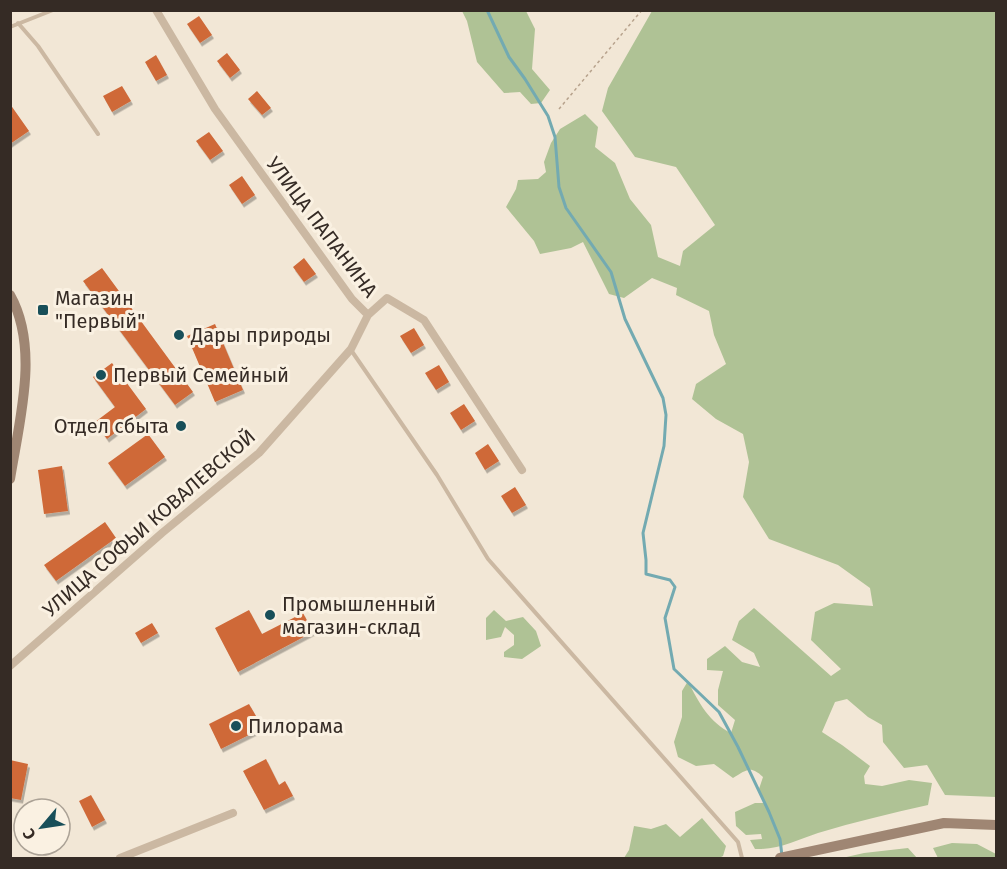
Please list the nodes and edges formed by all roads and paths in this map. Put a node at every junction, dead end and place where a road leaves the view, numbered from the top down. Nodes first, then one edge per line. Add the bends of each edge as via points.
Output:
1 (53, 10) edge
2 (156, 10) edge
3 (642, 10) edge
4 (18, 23) junction
5 (10, 27) edge
6 (559, 109) dead end
7 (98, 134) dead end
8 (10, 295) edge
9 (368, 315) junction
10 (351, 350) junction
11 (522, 470) dead end
12 (10, 479) edge
13 (10, 666) edge
14 (233, 813) dead end
15 (996, 825) edge
16 (120, 858) edge
17 (742, 858) edge
18 (780, 858) edge

1 - 4 lane
2 - 9 street, УЛИЦА ПАПАНИНА via 215,109 352,299
3 - 6 path
4 - 5 lane
4 - 7 lane
8 - 12 main road via 20,314 26,351
9 - 10 street, УЛИЦА СОФЬИ КОВАЛЕВСКОЙ
9 - 11 street, УЛИЦА ПАПАНИНА via 387,298 424,320
10 - 13 street, УЛИЦА СОФЬИ КОВАЛЕВСКОЙ via 259,453
10 - 17 lane via 437,475 488,559 738,842
14 - 16 street
15 - 18 main road via 944,823

